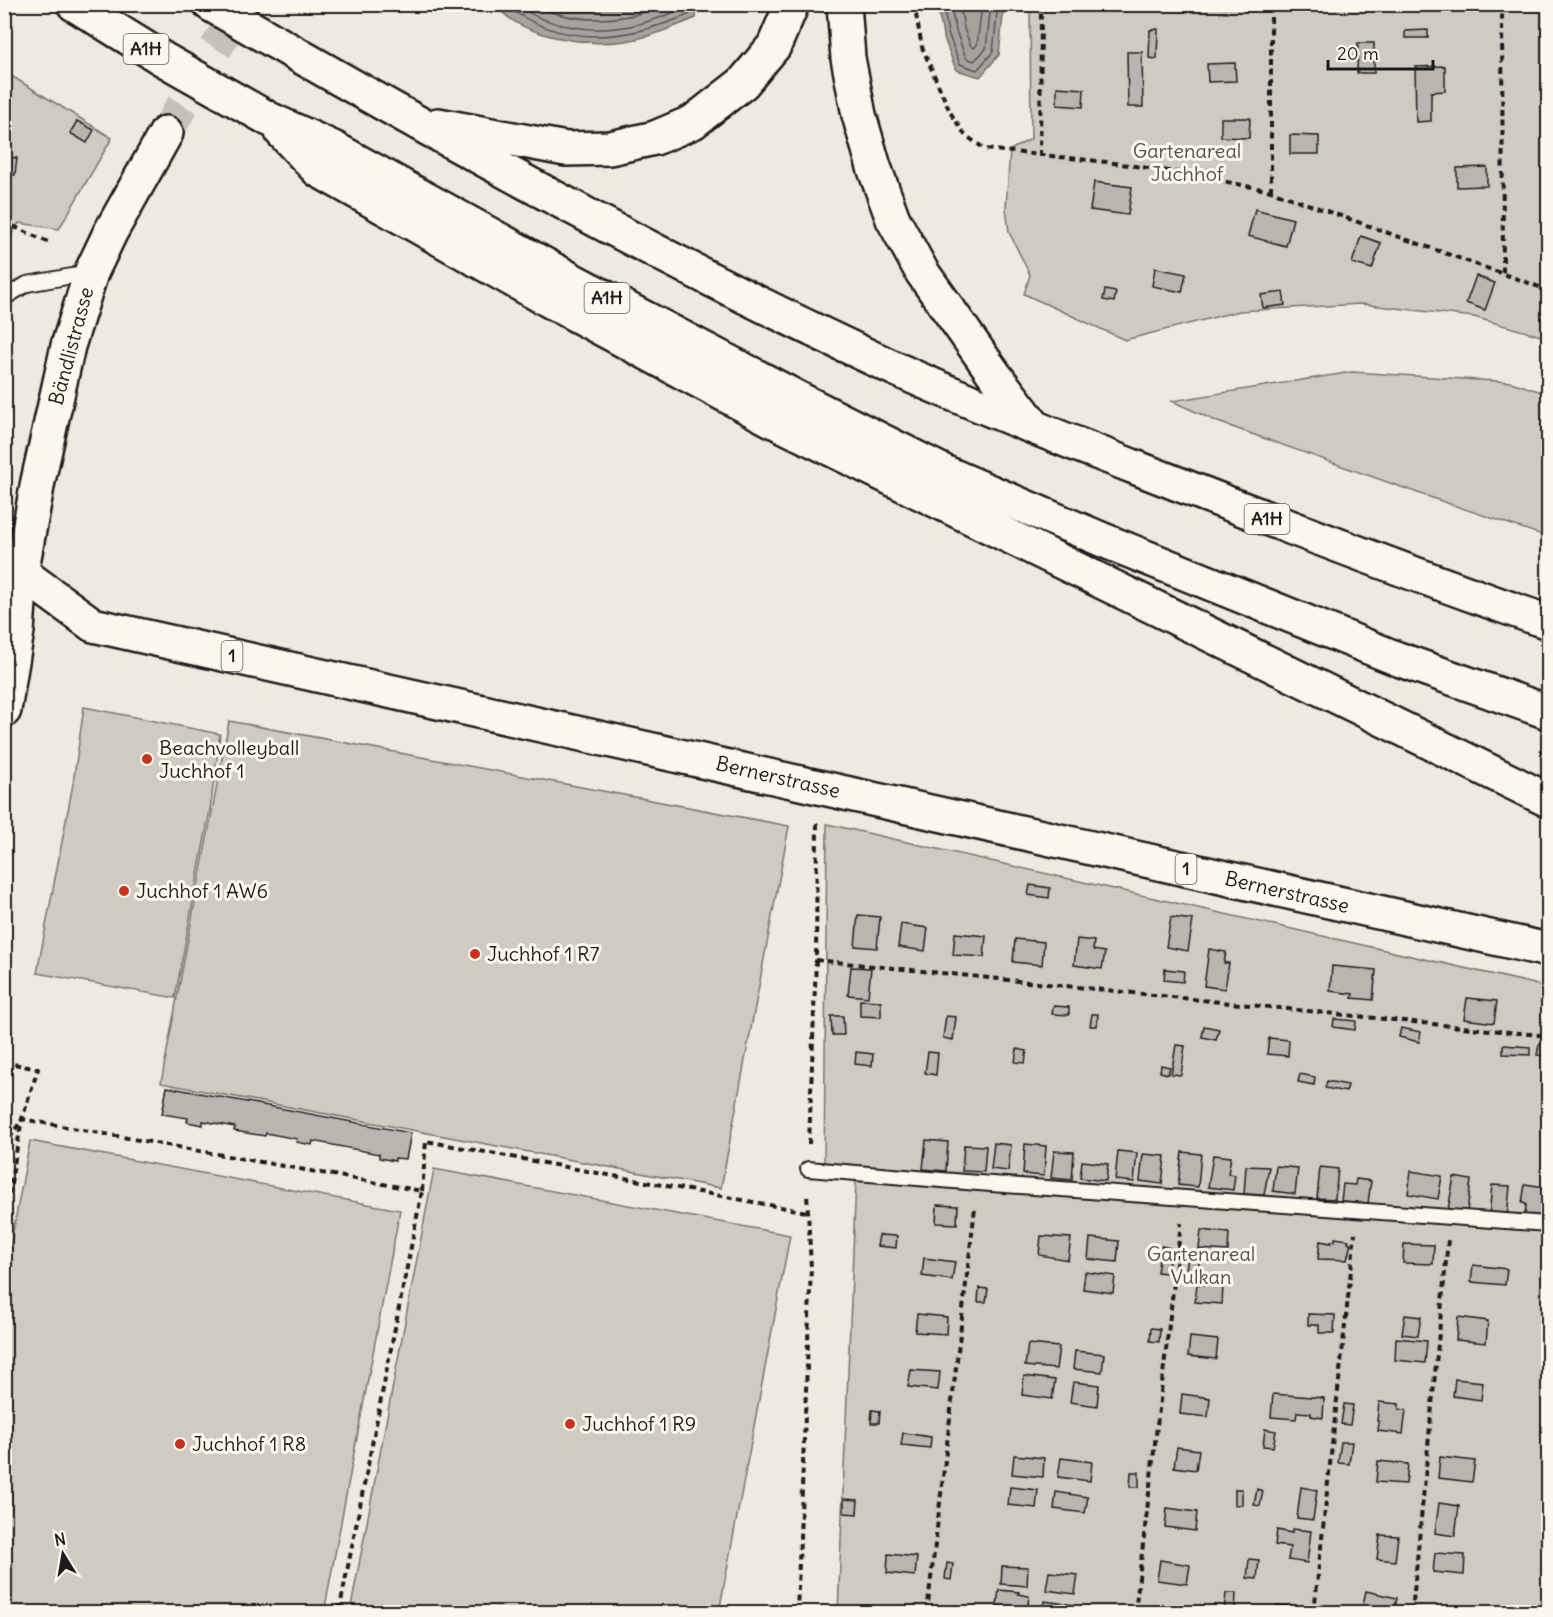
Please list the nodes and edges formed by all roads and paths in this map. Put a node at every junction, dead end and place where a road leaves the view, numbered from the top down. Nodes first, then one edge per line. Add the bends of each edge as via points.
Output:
1 (74, 4) edge
2 (210, 4) edge
3 (792, 4) edge
4 (844, 4) edge
5 (914, 4) edge
6 (1041, 4) edge
7 (1271, 4) edge
8 (1502, 4) edge
9 (269, 119) junction
10 (413, 120) junction
11 (166, 133) tunnel mouth
12 (1040, 156) junction
13 (1271, 191) junction
14 (4, 222) edge
15 (51, 243) dead end
16 (91, 273) junction
17 (1503, 274) junction
18 (1548, 290) edge
19 (4, 298) edge
20 (1035, 427) junction
21 (10, 571) edge
22 (1548, 622) edge
23 (4, 710) edge
24 (1548, 712) edge
25 (1548, 800) edge
26 (817, 815) dead end
27 (1548, 950) edge
28 (816, 960) junction
29 (4, 1031) edge
30 (1548, 1036) edge
31 (4, 1052) edge
32 (4, 1062) edge
33 (22, 1119) junction
34 (4, 1147) edge
35 (808, 1168) junction
36 (978, 1183) junction
37 (422, 1191) junction
38 (1184, 1198) junction
39 (1357, 1211) junction
40 (807, 1212) junction
41 (1450, 1217) junction
42 (4, 1221) edge
43 (1548, 1224) edge
44 (339, 1612) edge
45 (797, 1612) edge
46 (927, 1612) edge
47 (1135, 1612) edge
48 (1314, 1612) edge
49 (1412, 1612) edge

1 - 9 main road, A1H
2 - 10 main road, A1H
3 - 10 main road via 774,46 743,82 693,122 655,138 610,148 566,148
4 - 20 main road via 848,58 859,115 893,219 922,272
5 - 12 path via 929,65 965,135 984,149
6 - 12 path
7 - 13 path
8 - 17 path
9 - 24 main road, A1H via 333,148 572,280 946,472 1387,654
9 - 25 main road via 318,170 772,420
10 - 20 main road, A1H via 698,273 900,370
11 - 16 main road, Bändlistrasse
12 - 13 path via 1189,174
13 - 17 path
14 - 15 path
16 - 19 lane via 27,284
16 - 21 main road, Bändlistrasse via 68,346 38,481
17 - 18 path
20 - 22 main road, A1H via 1304,534
21 - 23 main road, Bändlistrasse via 17,631
21 - 27 main road, Bernerstrasse / 1 via 93,625
26 - 28 path
28 - 30 path
28 - 35 path
29 - 31 path via 8,1033
32 - 33 path via 38,1068
33 - 34 path
33 - 37 path
33 - 42 path
35 - 36 lane
35 - 40 path
36 - 38 lane
36 - 46 path
37 - 40 path via 426,1141
37 - 44 path
38 - 39 lane
38 - 47 path
39 - 41 lane
39 - 48 path
40 - 45 path via 811,1267
41 - 43 lane
41 - 49 path

